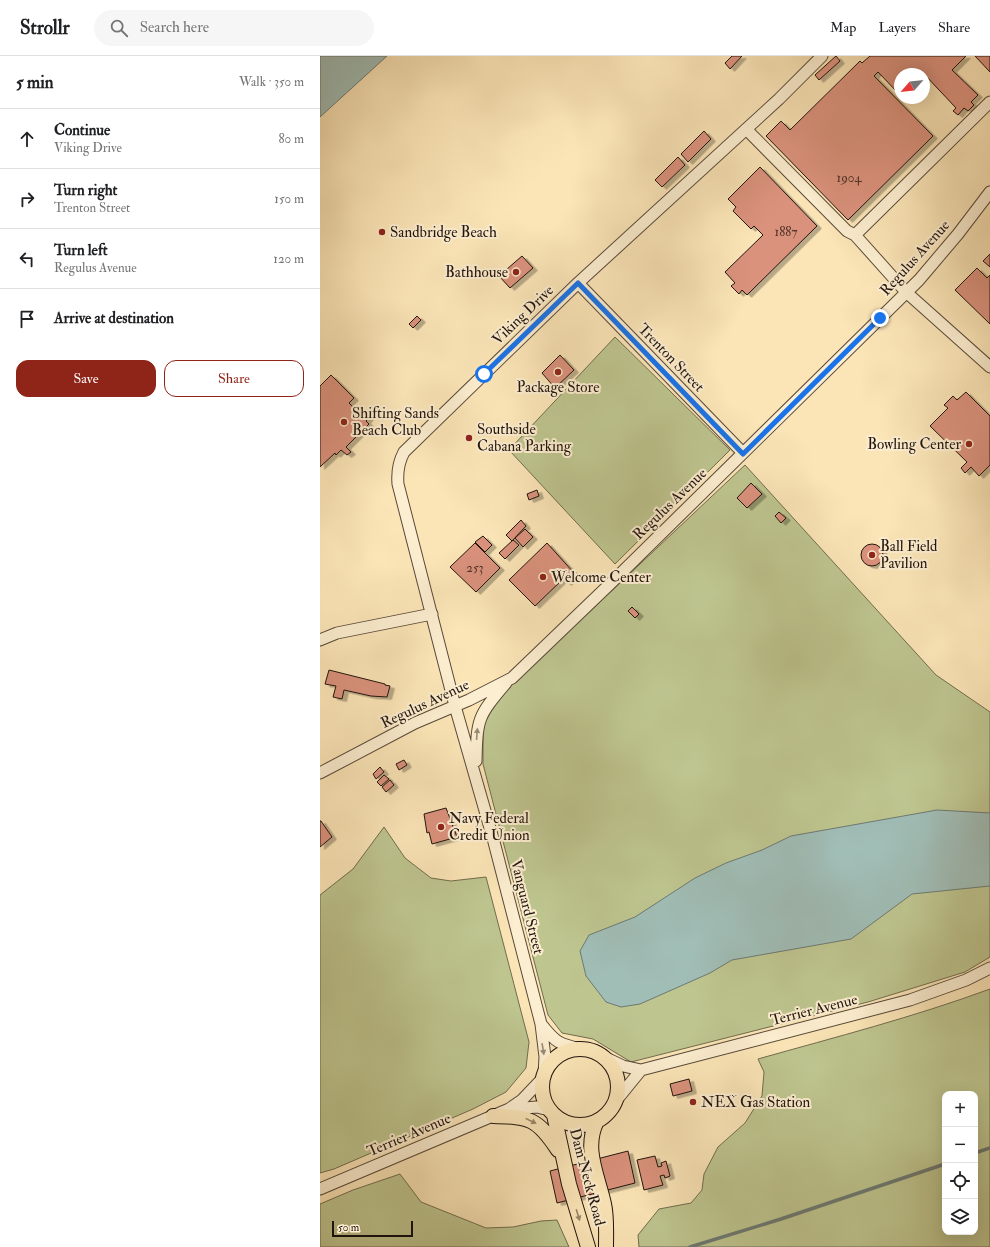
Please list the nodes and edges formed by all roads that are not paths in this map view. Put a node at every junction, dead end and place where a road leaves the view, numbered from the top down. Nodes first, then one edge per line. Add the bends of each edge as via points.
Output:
1 (822, 56) edge
2 (990, 102) edge
3 (746, 129) junction
4 (990, 192) edge
5 (855, 235) junction
6 (578, 283) junction
7 (906, 292) junction
8 (990, 367) edge
9 (743, 454) junction
10 (432, 614) junction
11 (320, 640) edge
12 (512, 678) junction
13 (455, 706) junction
14 (320, 773) edge
15 (475, 773) junction
16 (990, 968) edge
17 (541, 1024) junction
18 (582, 1049) junction
19 (604, 1057) junction
20 (641, 1070) junction
21 (543, 1076) junction
22 (615, 1102) junction
23 (509, 1109) junction
24 (552, 1113) junction
25 (493, 1116) junction
26 (597, 1121) junction
27 (562, 1157) junction
28 (320, 1189) edge
29 (588, 1247) edge
30 (606, 1247) edge

1 - 3 street, Viking Drive
2 - 5 street
3 - 5 street via 847,231
3 - 6 street, Viking Drive
4 - 7 street, Regulus Avenue via 953,240
5 - 7 street
6 - 9 street, Trenton Street
6 - 10 street, Viking Drive via 404,452 399,460 398,484
7 - 8 street
7 - 9 street, Regulus Avenue
9 - 12 street, Regulus Avenue
10 - 11 street via 337,633
10 - 13 street, Viking Drive
12 - 13 street, Regulus Avenue
15 -> 12 street via 476,731 479,719 486,707
13 - 14 street, Regulus Avenue via 415,723
13 - 15 street, Vanguard Street
15 - 17 street, Vanguard Street
16 - 20 street, Terrier Avenue via 966,980 910,1000
17 - 18 street, Vanguard Street via 561,1045
17 -> 21 street, Vanguard Street
18 - 19 main road
18 - 21 main road via 569,1050 558,1055
19 - 20 street, Terrier Avenue via 623,1066
19 - 22 main road via 612,1066 617,1078
20 - 22 street
21 - 23 street, Terrier Avenue via 522,1100
21 - 24 main road via 544,1101
22 - 26 main road
23 - 24 street, Terrier Avenue via 523,1107
23 - 25 street, Terrier Avenue
24 - 26 main road via 564,1122 575,1125
24 - 27 main road, Dam Neck Road
25 -> 27 main road via 522,1117 536,1123 548,1134
25 - 28 street, Terrier Avenue
26 - 30 main road, Dam Neck Road via 591,1133 591,1151 605,1206
27 -> 29 main road, Dam Neck Road

